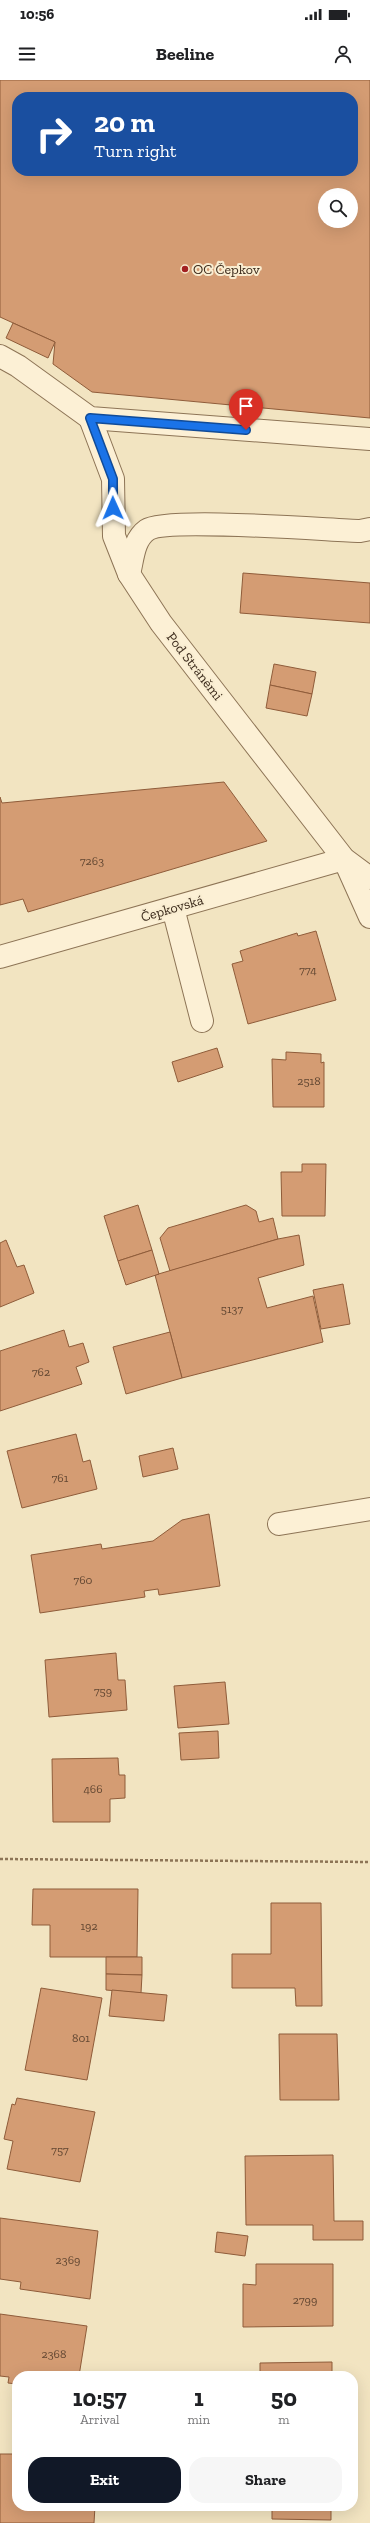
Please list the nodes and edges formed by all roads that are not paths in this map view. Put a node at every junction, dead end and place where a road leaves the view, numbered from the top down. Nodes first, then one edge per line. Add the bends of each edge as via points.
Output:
1 (0, 356) edge
2 (90, 418) junction
3 (370, 439) edge
4 (370, 529) edge
5 (129, 574) junction
6 (344, 859) junction
7 (370, 878) edge
8 (173, 908) junction
9 (370, 917) edge
10 (0, 957) edge
11 (202, 1021) dead end
12 (370, 1509) edge
13 (279, 1524) dead end

1 - 2 street
2 - 3 street
2 - 5 street, Pod Stráněmi via 113,479 114,536
4 - 5 street via 360,531 216,524 158,527 148,529 138,539
5 - 6 street, Pod Stráněmi via 161,623
6 - 7 street, Pod Stráněmi
6 - 8 street, Čepkovská
6 - 9 street
8 - 10 street, Čepkovská
8 - 11 street
12 - 13 street

